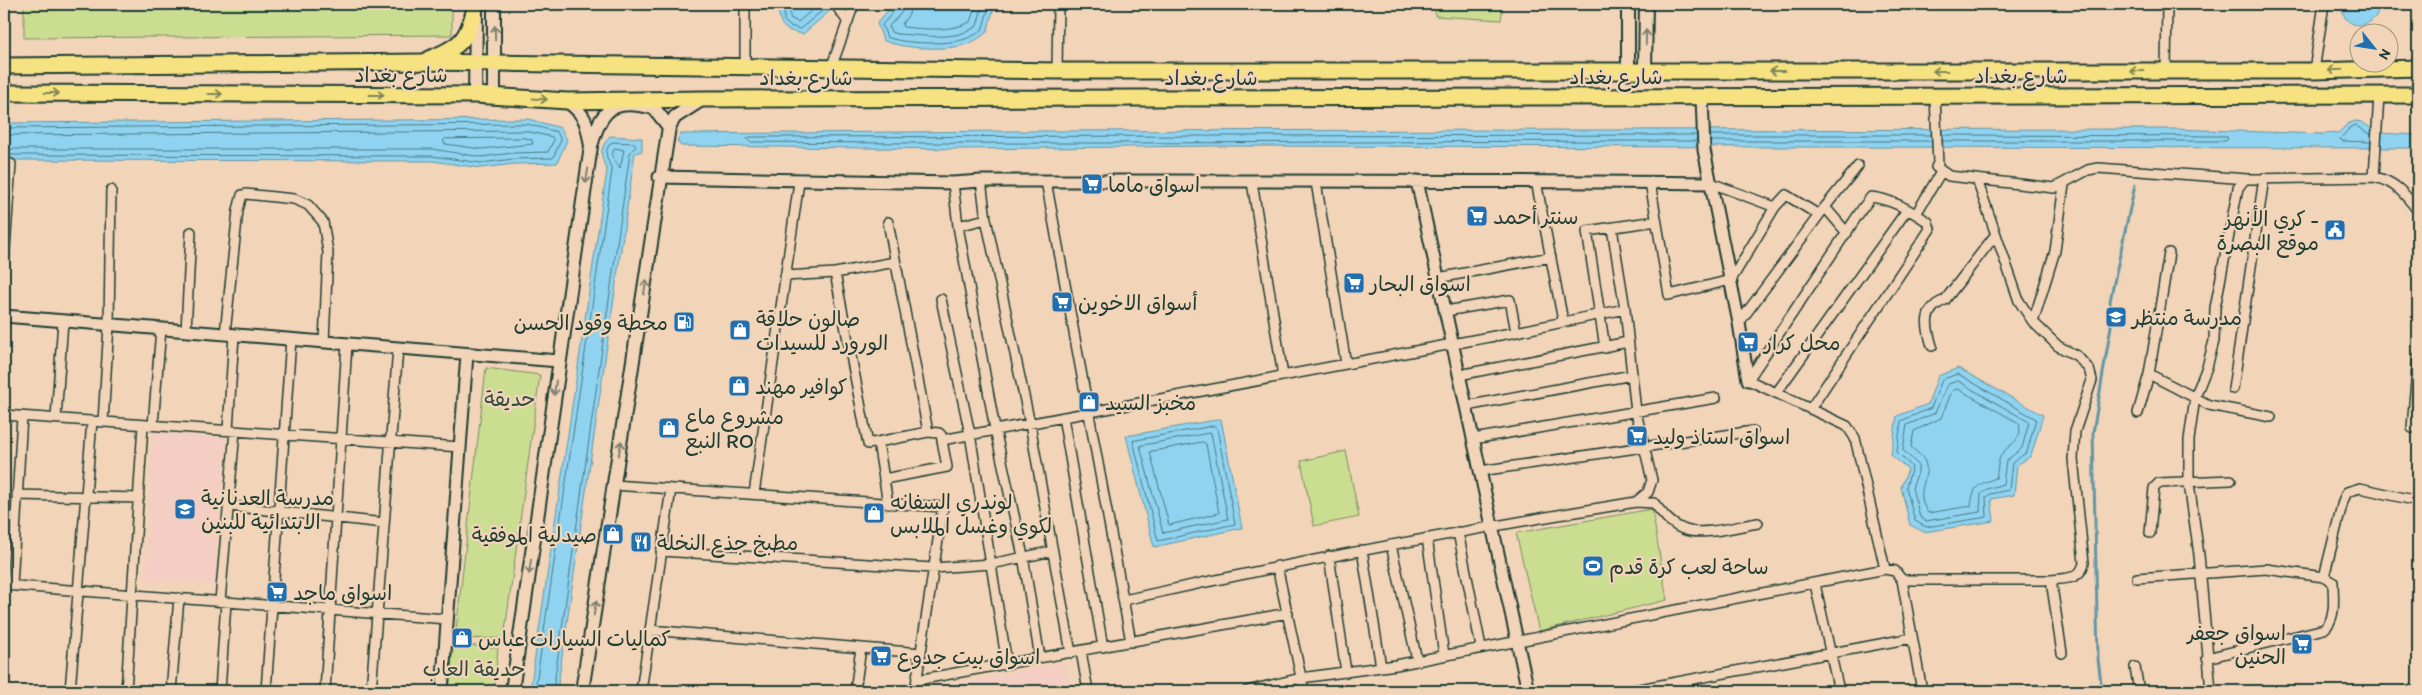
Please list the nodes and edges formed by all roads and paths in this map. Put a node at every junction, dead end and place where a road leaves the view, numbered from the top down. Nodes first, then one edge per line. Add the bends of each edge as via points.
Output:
1 (476, 4) edge
2 (494, 4) edge
3 (745, 4) edge
4 (835, 4) edge
5 (854, 4) edge
6 (1058, 4) edge
7 (1628, 4) edge
8 (1646, 4) edge
9 (2167, 4) edge
10 (2324, 4) edge
11 (848, 22) junction
12 (422, 62) junction
13 (475, 63) junction
14 (495, 64) junction
15 (4, 66) edge
16 (745, 67) junction
17 (831, 68) junction
18 (2418, 68) edge
19 (1057, 71) junction
20 (1628, 71) junction
21 (1645, 71) junction
22 (2166, 71) junction
23 (2314, 71) junction
24 (4, 93) edge
25 (475, 95) junction
26 (2418, 95) edge
27 (494, 96) junction
28 (2379, 96) junction
29 (1702, 97) junction
30 (703, 99) junction
31 (567, 101) junction
32 (1935, 104) junction
33 (669, 127) junction
34 (591, 146) junction
35 (11, 164) dead end
36 (1858, 166) dead end
37 (1940, 168) junction
38 (660, 177) junction
39 (2374, 177) junction
40 (2264, 178) junction
41 (2248, 179) junction
42 (1977, 180) junction
43 (981, 181) junction
44 (1046, 181) junction
45 (1417, 181) junction
46 (1536, 181) junction
47 (799, 182) junction
48 (1252, 182) junction
49 (1316, 182) junction
50 (1650, 182) junction
51 (953, 183) junction
52 (1711, 183) junction
53 (2064, 185) junction
54 (111, 190) dead end
55 (1775, 208) junction
56 (1906, 210) junction
57 (1822, 211) junction
58 (2418, 211) edge
59 (1916, 214) junction
60 (986, 219) junction
61 (1656, 221) junction
62 (888, 222) dead end
63 (958, 226) junction
64 (1612, 228) junction
65 (191, 232) dead end
66 (1847, 233) junction
67 (1996, 234) junction
68 (2169, 253) dead end
69 (1551, 257) junction
70 (895, 262) junction
71 (4, 263) edge
72 (835, 273) junction
73 (786, 276) junction
74 (1438, 278) junction
75 (1731, 280) junction
76 (941, 299) dead end
77 (1625, 309) junction
78 (1446, 311) junction
79 (1600, 314) junction
80 (4, 316) edge
81 (63, 321) junction
82 (1563, 321) junction
83 (2033, 322) junction
84 (1739, 323) junction
85 (109, 325) junction
86 (161, 329) junction
87 (186, 331) junction
88 (1516, 332) junction
89 (230, 335) junction
90 (291, 340) junction
91 (324, 342) junction
92 (1628, 342) junction
93 (347, 344) junction
94 (1452, 344) junction
95 (1932, 346) dead end
96 (398, 348) junction
97 (1605, 348) junction
98 (467, 354) junction
99 (2418, 357) edge
100 (559, 361) junction
101 (1346, 364) junction
102 (2149, 374) junction
103 (1459, 375) junction
104 (1632, 375) junction
105 (1284, 376) junction
106 (1748, 380) junction
107 (2233, 389) dead end
108 (1777, 392) junction
109 (2196, 397) junction
110 (1716, 398) dead end
111 (1466, 406) junction
112 (1811, 408) junction
113 (1636, 412) junction
114 (1089, 413) junction
115 (2138, 413) dead end
116 (4, 415) edge
117 (22, 416) junction
118 (1063, 417) junction
119 (56, 418) junction
120 (2271, 418) dead end
121 (92, 421) junction
122 (103, 422) junction
123 (1030, 424) junction
124 (148, 425) junction
125 (2412, 428) dead end
126 (995, 429) junction
127 (231, 431) junction
128 (1753, 431) dead end
129 (928, 432) junction
130 (285, 434) junction
131 (970, 434) junction
132 (341, 438) junction
133 (942, 440) junction
134 (1474, 440) junction
135 (390, 442) junction
136 (878, 442) junction
137 (1645, 446) junction
138 (460, 447) junction
139 (1480, 471) junction
140 (884, 479) junction
141 (2231, 480) dead end
142 (2189, 482) junction
143 (614, 485) junction
144 (671, 488) junction
145 (754, 494) junction
146 (17, 495) junction
147 (86, 497) junction
148 (139, 498) junction
149 (2418, 501) edge
150 (1636, 502) junction
151 (888, 504) junction
152 (230, 506) junction
153 (278, 511) junction
154 (336, 518) junction
155 (384, 523) junction
156 (1758, 523) dead end
157 (1492, 526) junction
158 (1458, 532) junction
159 (2150, 533) dead end
160 (1427, 538) junction
161 (1391, 545) junction
162 (1362, 550) junction
163 (1053, 551) junction
164 (661, 552) junction
165 (1023, 556) junction
166 (1329, 556) junction
167 (991, 564) junction
168 (1277, 566) junction
169 (933, 568) junction
170 (1885, 569) junction
171 (2201, 575) junction
172 (2324, 577) junction
173 (2137, 578) dead end
174 (1902, 580) junction
175 (2051, 580) junction
176 (1815, 584) junction
177 (8, 585) edge
178 (78, 590) junction
179 (133, 595) junction
180 (179, 598) junction
181 (1124, 600) junction
182 (223, 602) junction
183 (273, 605) junction
184 (330, 610) junction
185 (1288, 613) junction
186 (377, 614) junction
187 (447, 619) junction
188 (650, 630) junction
189 (1912, 638) junction
190 (1517, 641) junction
191 (1131, 642) junction
192 (1103, 647) junction
193 (1481, 647) junction
194 (861, 648) junction
195 (1082, 651) junction
196 (1071, 652) junction
197 (921, 653) junction
198 (1831, 653) junction
199 (2062, 653) dead end
200 (1444, 655) junction
201 (1040, 658) junction
202 (2207, 658) junction
203 (1417, 660) junction
204 (1007, 664) junction
205 (1381, 667) junction
206 (2135, 667) dead end
207 (1346, 672) junction
208 (1301, 678) junction
209 (917, 680) junction
210 (2036, 690) dead end
211 (70, 691) edge
212 (126, 691) edge
213 (171, 691) edge
214 (220, 691) edge
215 (266, 691) edge
216 (325, 691) edge
217 (371, 691) edge
218 (442, 691) edge
219 (512, 691) edge
220 (582, 691) edge
221 (641, 691) edge
222 (855, 691) edge
223 (915, 691) edge
224 (1088, 691) edge
225 (1247, 691) edge
226 (1304, 691) edge
227 (1528, 691) edge
228 (1629, 691) edge
229 (1840, 691) edge
230 (1922, 691) edge
231 (2026, 691) edge
232 (2139, 691) edge
233 (2211, 691) edge

1 - 12 highway via 464,40 455,48
1 - 13 main road
14 -> 2 main road
3 - 16 street
4 - 11 street
5 - 11 street
6 - 19 street
7 - 20 main road
21 -> 8 main road
9 - 22 street
10 - 23 street
11 - 17 street
12 - 13 highway, شارع بغداد
12 - 15 highway, شارع بغداد
13 - 14 highway, شارع بغداد
13 - 25 main road
14 - 16 highway, شارع بغداد
14 - 27 main road
16 - 17 highway, شارع بغداد
17 - 19 highway, شارع بغداد
18 -> 23 highway, شارع بغداد
19 - 20 highway, شارع بغداد
20 - 21 highway, شارع بغداد
22 -> 21 highway, شارع بغداد
22 - 23 highway, شارع بغداد
24 -> 25 highway, شارع بغداد
25 - 27 highway, شارع بغداد
26 - 28 highway, شارع بغداد
27 -> 31 highway, شارع بغداد
28 - 32 highway, شارع بغداد
28 - 39 street
29 - 30 highway, شارع بغداد
29 - 32 highway, شارع بغداد
29 - 52 street via 1704,150
30 - 31 highway, شارع بغداد
30 - 33 main road via 675,117
31 - 34 main road via 586,120
32 - 37 street
33 - 34 main road via 654,108 626,104 612,107 598,122
33 - 38 main road
34 -> 100 main road
35 - 71 street
36 - 57 street
37 - 42 street via 1949,176
37 - 59 street
38 - 47 street
143 -> 38 main road
39 - 40 street
39 - 58 street via 2399,189
40 - 41 street
40 - 107 street
41 - 53 street via 2098,168 2088,170
41 - 109 street via 2238,188 2216,308 2214,341
42 - 53 street via 2054,188
42 - 67 street
43 - 44 street
43 - 51 street
43 - 60 street
44 - 48 street
44 - 114 street
45 - 46 street
45 - 49 street
45 - 74 street
46 - 50 street
46 - 69 street
47 - 51 street
47 - 73 street
48 - 49 street
48 - 105 street
49 - 101 street
50 - 52 street
50 - 61 street
51 - 63 street
52 - 55 street
52 - 75 street
53 - 83 street via 2055,251
54 - 85 street
55 - 57 street via 1786,195
55 - 75 street
56 - 59 street
56 - 66 street via 1882,198 1871,197
56 - 108 street
57 - 66 street
57 - 84 street
59 - 112 street via 1928,222 1930,229
60 - 63 street
60 - 123 street
61 - 64 street
61 - 75 street via 1669,295
62 - 70 street
63 - 126 street
64 - 77 street
64 - 79 street via 1587,231
65 - 87 street
66 - 106 street
67 - 83 street via 2019,301
67 - 95 street via 1945,300 1937,303 1927,315 1925,324
68 - 102 street
69 - 74 street
69 - 82 street
70 - 72 street
70 - 129 street
72 - 73 street
72 - 136 street via 868,444
73 - 145 street
74 - 78 street
75 - 84 street
76 - 131 street
77 - 79 street
77 - 92 street
78 - 88 street via 1510,300
78 - 94 street
79 - 82 street
79 - 97 street
80 - 81 street
81 - 85 street
81 - 119 street
82 - 88 street
83 - 175 street via 2058,346 2078,356 2089,369 2092,380 2075,431 2073,459 2084,563 2082,572 2075,578
84 - 106 street
85 - 86 street
85 - 122 street
86 - 87 street
86 - 124 street
87 - 89 street
88 - 94 street
89 - 90 street
89 - 91 street via 238,210 242,195 246,194 294,199 308,205 323,222 328,252
89 - 127 street
90 - 91 street
90 - 130 street
91 - 93 street
92 - 97 street
92 - 104 street
93 - 96 street
93 - 132 street
94 - 101 street
94 - 103 street
96 - 98 street
96 - 135 street
97 - 103 street
98 - 100 street
98 - 138 street
99 - 125 street
100 -> 219 main road
101 - 105 street
102 - 109 street
102 - 115 street
103 - 111 street
104 - 111 street
104 - 113 street
105 - 114 street
106 - 108 street
108 - 112 street
109 - 120 street via 2209,405
109 - 142 street via 2189,440
110 - 113 street
111 - 134 street
112 - 170 street via 1847,426 1854,438
113 - 134 street
113 - 137 street
114 - 118 street
114 - 181 street
116 - 117 street
117 - 119 street
117 - 146 street
118 - 123 street
118 - 192 street
119 - 121 street
121 - 122 street
121 - 147 street
122 - 124 street
123 - 126 street
123 - 163 street
124 - 127 street
124 - 148 street
126 - 131 street
126 - 165 street
127 - 130 street
127 - 152 street
128 - 137 street
129 - 133 street via 939,432
129 - 136 street
130 - 132 street
130 - 153 street
131 - 133 street
131 - 167 street
132 - 135 street
132 - 154 street
133 - 140 street via 947,467
134 - 139 street
135 - 138 street
135 - 155 street
136 - 140 street
137 - 139 street
137 - 150 street via 1652,480 1648,492
138 - 187 street
139 - 157 street
140 - 151 street
141 - 142 street
142 - 159 street via 2159,483 2154,488
142 - 171 street
143 - 144 street
220 -> 143 main road
144 - 145 street
144 - 164 street
145 - 151 street
146 - 147 street
146 - 177 street
147 - 148 street
147 - 178 street
148 - 179 street
149 - 172 street via 2360,488 2347,492
150 - 156 street via 1654,503 1668,520 1684,530 1712,531
150 - 157 street
151 - 169 street via 942,507
152 - 153 street
152 - 182 street
153 - 154 street
153 - 183 street
154 - 155 street
154 - 184 street
155 - 186 street
157 - 158 street
157 - 190 street
158 - 160 street
158 - 193 street
160 - 161 street
160 - 200 street
161 - 162 street
161 - 203 street
162 - 166 street
162 - 205 street
163 - 165 street
163 - 196 street
164 - 169 street
164 - 188 street
165 - 167 street
165 - 201 street
166 - 168 street
166 - 207 street
167 - 169 street
167 - 204 street
168 - 181 street
168 - 185 street
169 - 197 street
170 - 174 street via 1895,571
170 - 176 street
171 - 172 street via 2266,569
171 - 173 street
171 - 202 street
172 - 202 street via 2333,582 2333,616 2324,629
174 - 175 street
174 - 189 street
175 - 199 street
176 - 190 street
176 - 198 street
177 - 178 street
178 - 179 street
178 - 211 street
179 - 180 street
179 - 212 street
180 - 182 street
180 - 213 street
181 - 191 street
182 - 183 street
182 - 214 street
183 - 184 street
183 - 215 street
184 - 186 street
184 - 216 street
185 - 191 street
185 - 208 street
186 - 187 street
186 - 217 street
187 - 218 street
188 - 194 street
188 - 221 street
189 - 198 street
189 - 230 street
190 - 193 street
190 - 227 street
191 - 192 street
192 - 195 street
193 - 200 street
194 - 197 street
194 - 222 street
195 - 196 street
195 - 224 street
196 - 201 street
197 - 209 street
198 - 228 street
198 - 229 street
200 - 203 street
201 - 204 street
202 - 233 street
203 - 205 street
204 - 209 street
205 - 207 street
206 - 232 street
207 - 208 street
208 - 225 street
208 - 226 street
209 - 223 street
210 - 231 street

